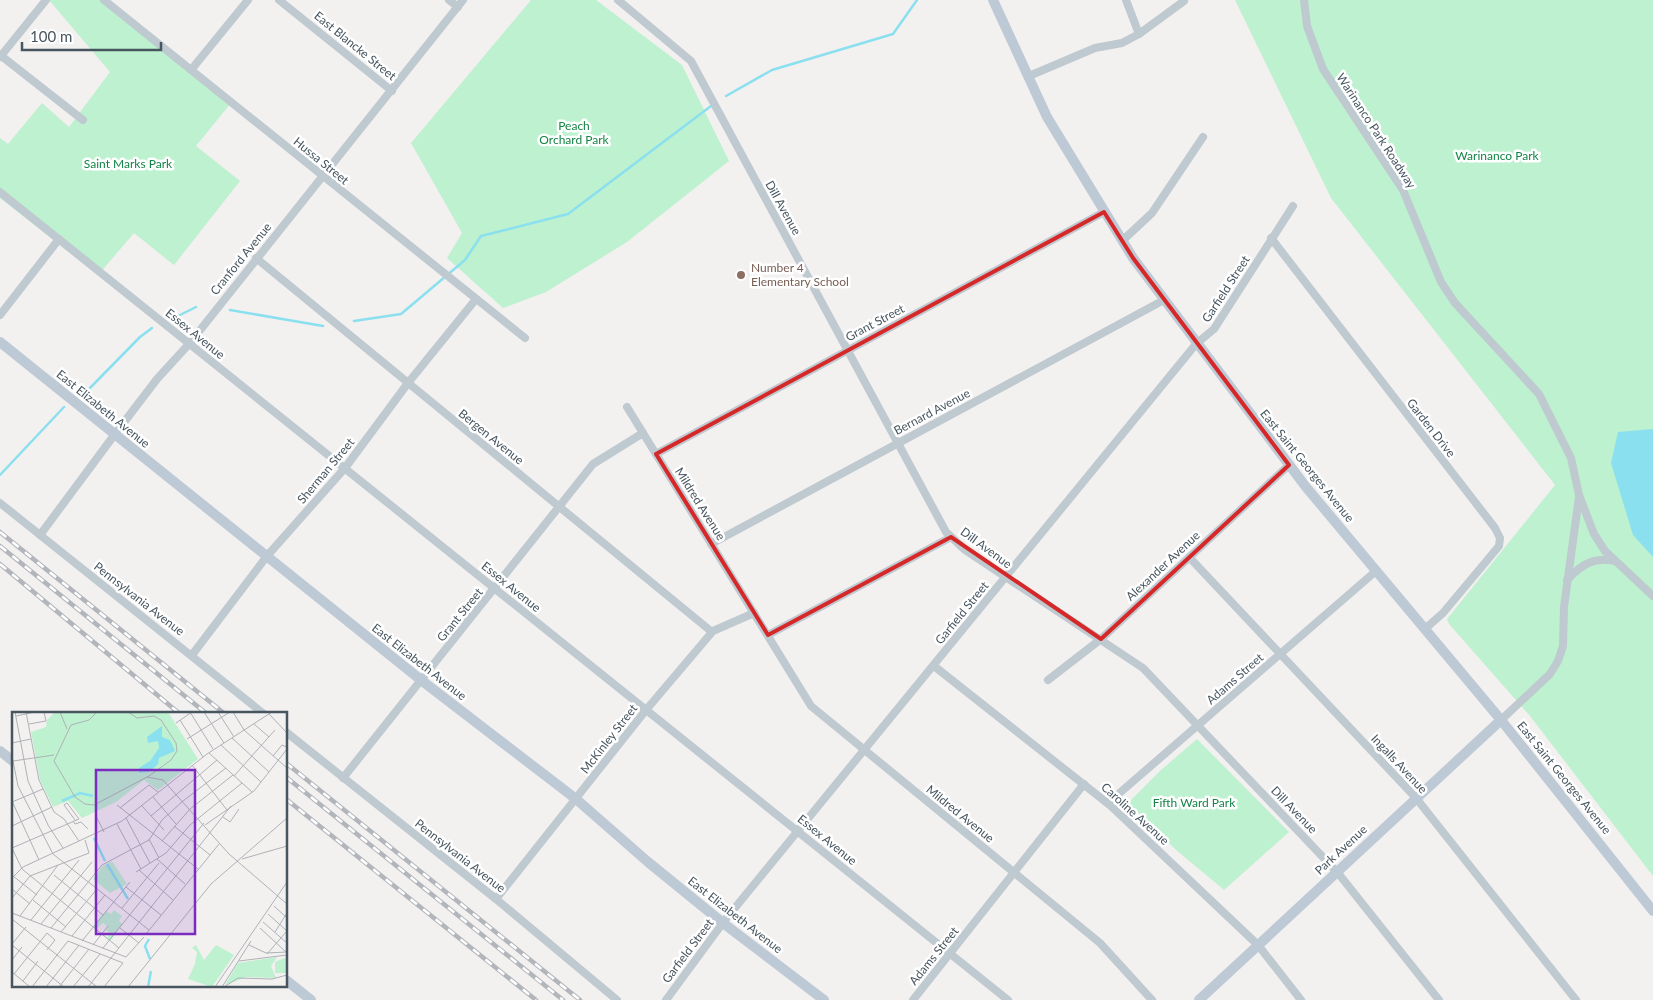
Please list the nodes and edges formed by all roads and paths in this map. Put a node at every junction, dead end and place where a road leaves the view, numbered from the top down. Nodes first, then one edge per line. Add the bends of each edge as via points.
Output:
1 (46, 0) edge
2 (104, 0) edge
3 (248, 0) edge
4 (280, 0) edge
5 (449, 0) edge
6 (618, 0) edge
7 (993, 0) edge
8 (1126, 0) edge
9 (1304, 0) edge
10 (1184, 1) edge
11 (460, 3) edge
12 (1139, 34) junction
13 (0, 56) edge
14 (191, 70) junction
15 (1029, 76) junction
16 (392, 91) junction
17 (83, 120) dead end
18 (1203, 137) dead end
19 (323, 176) junction
20 (0, 192) edge
21 (1293, 206) dead end
22 (1104, 212) junction
23 (1271, 238) junction
24 (59, 239) junction
25 (1122, 241) junction
26 (256, 258) junction
27 (476, 300) junction
28 (1164, 300) junction
29 (0, 314) edge
30 (525, 338) dead end
31 (0, 342) edge
32 (189, 344) junction
33 (1196, 344) junction
34 (848, 351) junction
35 (408, 383) junction
36 (627, 407) dead end
37 (643, 433) junction
38 (115, 434) junction
39 (898, 443) junction
40 (656, 454) junction
41 (1288, 465) junction
42 (344, 468) junction
43 (1579, 495) junction
44 (0, 503) edge
45 (559, 506) junction
46 (40, 535) junction
47 (951, 537) junction
48 (711, 544) junction
49 (267, 556) junction
50 (1190, 557) junction
51 (1617, 562) junction
52 (1376, 571) junction
53 (1006, 577) junction
54 (1567, 580) junction
55 (495, 589) junction
56 (1653, 596) edge
57 (754, 612) junction
58 (1426, 628) junction
59 (712, 632) junction
60 (768, 635) junction
61 (1101, 639) junction
62 (1281, 654) junction
63 (192, 655) junction
64 (934, 666) junction
65 (421, 680) junction
66 (1048, 680) dead end
67 (646, 710) junction
68 (262, 712) edge
69 (1501, 720) junction
70 (1198, 725) junction
71 (288, 734) edge
72 (864, 750) junction
73 (0, 751) edge
74 (12, 760) edge
75 (343, 778) junction
76 (1084, 784) junction
77 (1416, 798) junction
78 (576, 799) junction
79 (1108, 803) junction
80 (798, 831) junction
81 (1337, 871) junction
82 (1013, 872) junction
83 (496, 899) junction
84 (1653, 911) edge
85 (723, 923) junction
86 (1258, 945) junction
87 (950, 954) junction
88 (288, 982) edge
89 (311, 1000) edge
90 (617, 1000) edge
91 (666, 1000) edge
92 (824, 1000) edge
93 (913, 1000) edge
94 (1008, 1000) edge
95 (1152, 1000) edge
96 (1199, 1000) edge
97 (1301, 1000) edge
98 (1439, 1000) edge
99 (1576, 1000) edge

1 - 13 street
2 - 14 street, Hussa Street
3 - 14 street
4 - 16 street, East Blancke Street
5 - 11 street
6 - 34 street, Dill Avenue via 691,61
7 - 15 street, East Saint Georges Avenue
8 - 12 street
9 - 43 street, Warinanco Park Roadway via 1307,26 1322,69 1403,190 1441,282 1455,303 1539,394 1571,458
10 - 12 street
11 - 16 street, Cranford Avenue
12 - 15 street via 1122,43 1095,48
13 - 17 street
14 - 19 street, Hussa Street
15 - 22 street, East Saint Georges Avenue via 1047,117
16 - 19 street, Cranford Avenue
18 - 25 street via 1152,213
19 - 26 street, Cranford Avenue
19 - 27 street, Hussa Street
20 - 24 street, Essex Avenue
21 - 23 street, Garfield Street
22 - 25 street, East Saint Georges Avenue
22 - 34 street, Grant Street
23 - 33 street, Garfield Street via 1214,330
23 - 58 street, Garden Drive via 1500,538 1499,546 1443,613
24 - 29 street
24 - 32 street, Essex Avenue
25 - 28 street, East Saint Georges Avenue
26 - 32 street, Cranford Avenue
26 - 35 street, Bergen Avenue
27 - 30 street, Hussa Street
27 - 35 street, Sherman Street
28 - 33 street, East Saint Georges Avenue
28 - 39 street, Bernard Avenue
31 - 38 street, East Elizabeth Avenue
32 - 38 street, Cranford Avenue
32 - 42 street, Essex Avenue
33 - 41 street, East Saint Georges Avenue
33 - 53 street, Garfield Street
34 - 39 street, Dill Avenue
34 - 40 street, Grant Street
35 - 42 street, Sherman Street
35 - 45 street, Bergen Avenue
36 - 37 street, Mildred Avenue
37 - 40 street, Mildred Avenue
37 - 45 street, Grant Street via 593,464
38 - 46 street, Cranford Avenue
38 - 49 street, East Elizabeth Avenue
39 - 47 street, Dill Avenue
39 - 48 street, Bernard Avenue
40 - 48 street, Mildred Avenue
41 - 50 street, Alexander Avenue
41 - 52 street, East Saint Georges Avenue
42 - 49 street, Sherman Street
42 - 55 street, Essex Avenue
43 - 51 street, Warinanco Park Roadway via 1594,534
43 - 54 street, Warinanco Park Roadway
44 - 46 street, Pennsylvania Avenue
45 - 55 street, Grant Street
45 - 59 street, Bergen Avenue
46 - 63 street, Pennsylvania Avenue
47 - 53 street, Dill Avenue
47 - 60 street
48 - 57 street, Mildred Avenue
49 - 63 street, Sherman Street
49 - 65 street, East Elizabeth Avenue
50 - 61 street, Alexander Avenue
50 - 62 street, Ingalls Avenue
51 - 54 street via 1588,562
51 - 56 street, Warinanco Park Roadway
52 - 58 street, East Saint Georges Avenue
52 - 62 street, Adams Street
53 - 61 street, Dill Avenue
53 - 64 street, Garfield Street
54 - 69 street, Warinanco Park Roadway via 1563,646 1558,661 1528,697
55 - 65 street, Grant Street
55 - 67 street, Essex Avenue
57 - 59 street, McKinley Street
57 - 60 street, Mildred Avenue
58 - 69 street, East Saint Georges Avenue
59 - 67 street, McKinley Street
60 - 72 street, Mildred Avenue via 811,706
61 - 66 street, Alexander Avenue
61 - 70 street, Dill Avenue via 1143,668
62 - 70 street, Adams Street
62 - 77 street, Ingalls Avenue
63 - 68 street, Pennsylvania Avenue
64 - 72 street, Garfield Street
64 - 76 street, Caroline Avenue
65 - 75 street, Grant Street
65 - 78 street, East Elizabeth Avenue
67 - 78 street, McKinley Street
67 - 80 street, Essex Avenue
69 - 77 street, Park Avenue
69 - 84 street, East Saint Georges Avenue
70 - 79 street, Adams Street
70 - 81 street, Dill Avenue
71 - 75 street, Pennsylvania Avenue
72 - 80 street, Garfield Street
72 - 82 street, Mildred Avenue
73 - 74 street
75 - 83 street, Pennsylvania Avenue
76 - 79 street, Caroline Avenue
76 - 82 street, Adams Street
77 - 81 street, Park Avenue
77 - 99 street, Ingalls Avenue
78 - 83 street, McKinley Street
78 - 85 street, East Elizabeth Avenue
79 - 86 street, Caroline Avenue
80 - 85 street, Garfield Street
80 - 87 street, Essex Avenue
81 - 86 street, Park Avenue
81 - 98 street, Dill Avenue
82 - 87 street, Adams Street
82 - 95 street, Mildred Avenue via 1100,943
83 - 90 street, Pennsylvania Avenue
85 - 91 street, Garfield Street
85 - 92 street, East Elizabeth Avenue
86 - 96 street, Park Avenue
86 - 97 street, Caroline Avenue
87 - 93 street, Adams Street
87 - 94 street, Essex Avenue
88 - 89 street

